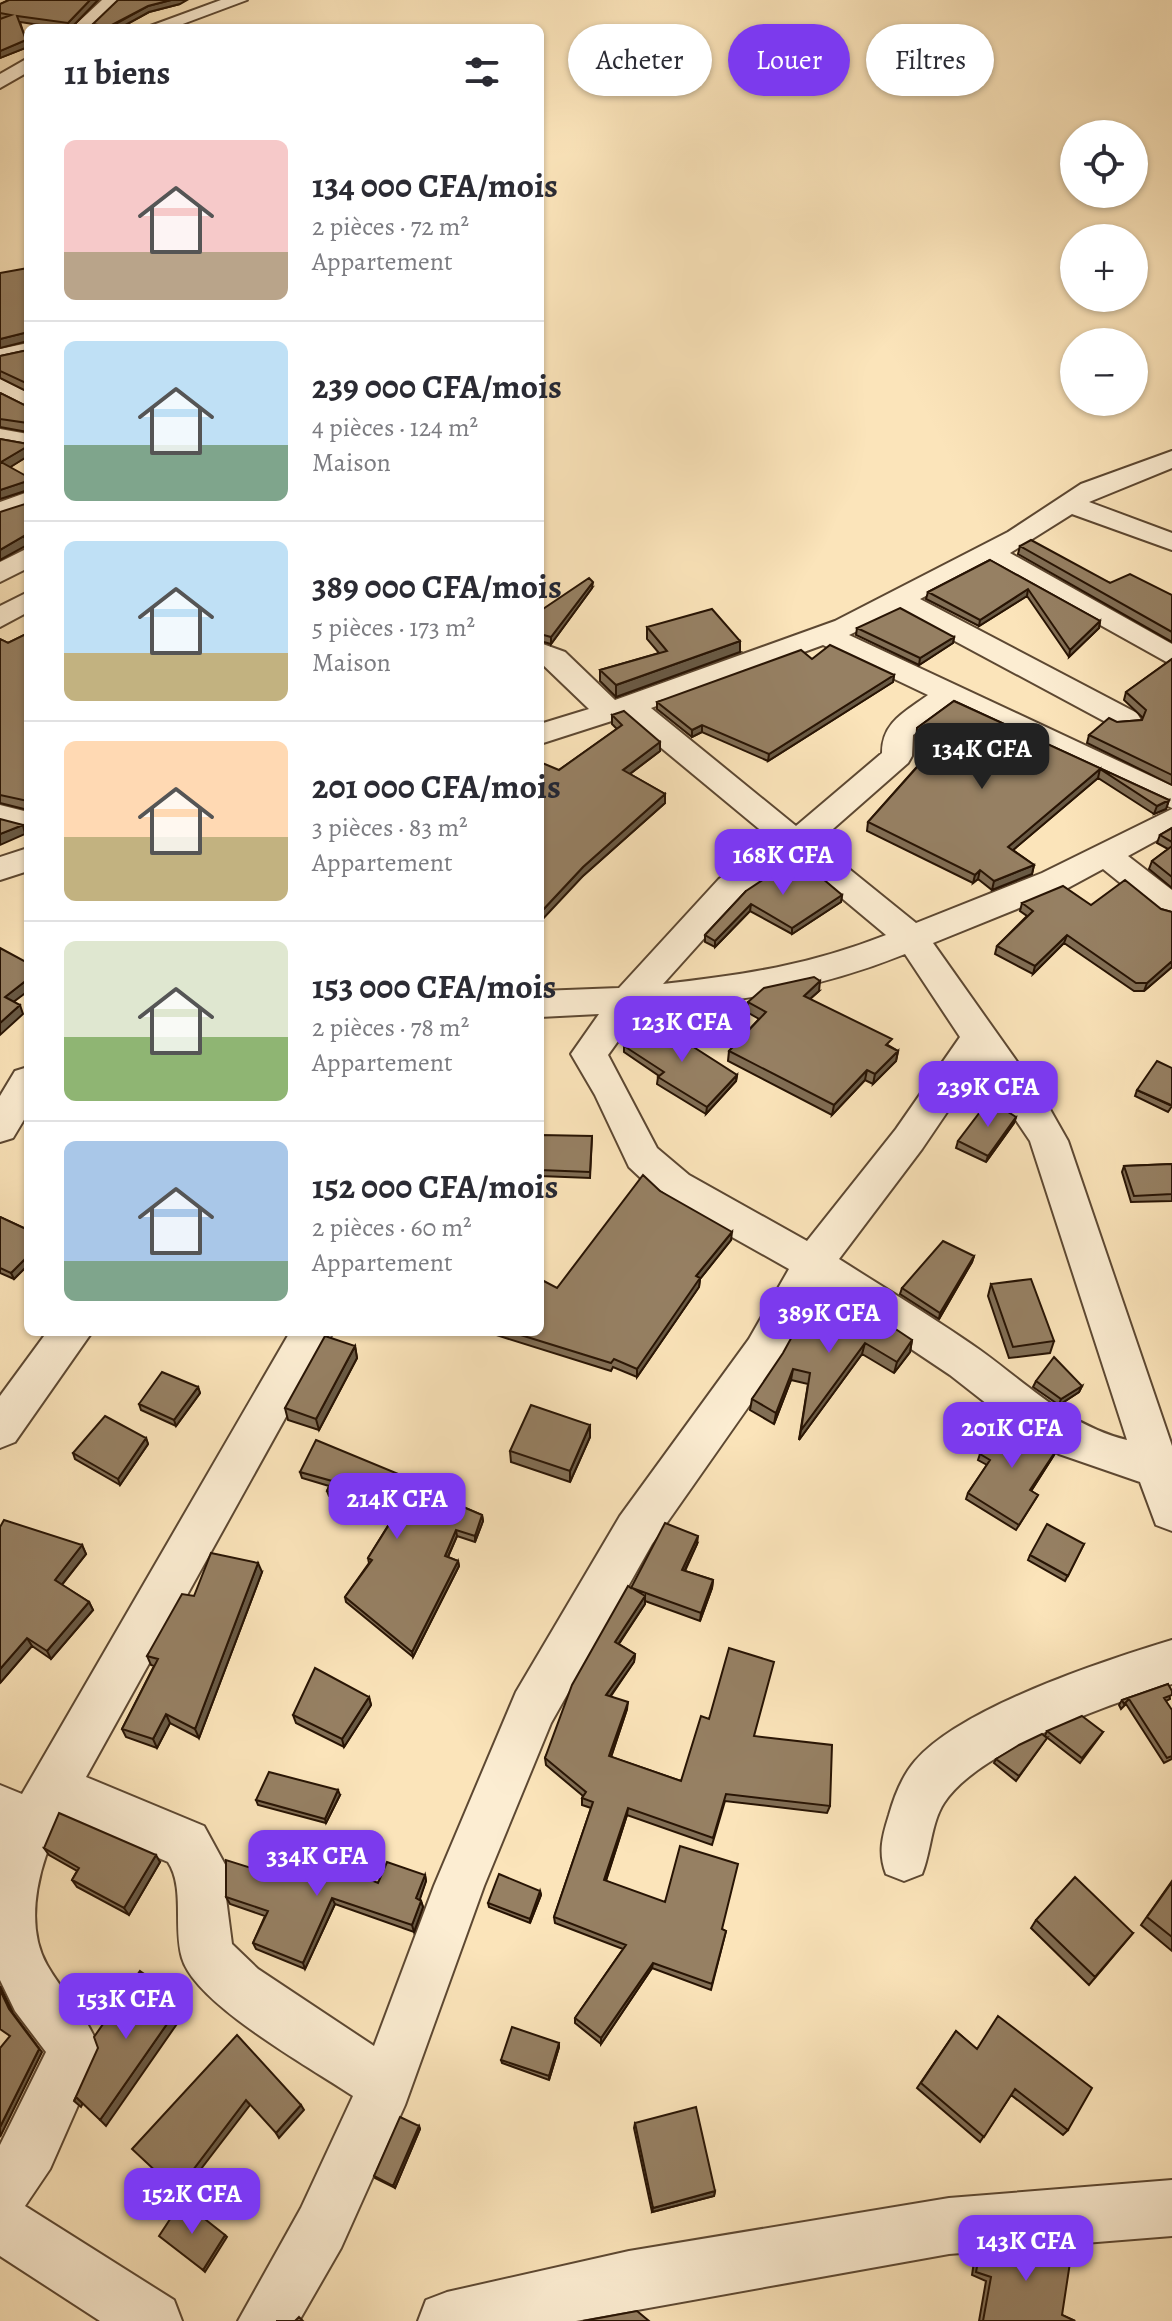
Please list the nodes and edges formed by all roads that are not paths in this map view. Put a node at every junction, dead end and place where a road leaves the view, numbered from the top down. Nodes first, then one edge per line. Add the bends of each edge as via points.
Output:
1 (112, 0) edge
2 (239, 6) edge
3 (85, 24) edge
4 (169, 24) edge
5 (24, 351) edge
6 (0, 356) edge
7 (0, 386) edge
8 (24, 401) edge
9 (0, 437) edge
10 (24, 441) edge
11 (1172, 459) edge
12 (24, 502) edge
13 (1067, 503) junction
14 (0, 512) edge
15 (1172, 542) edge
16 (991, 553) junction
17 (24, 559) edge
18 (0, 574) edge
19 (902, 601) junction
20 (24, 603) edge
21 (0, 618) edge
22 (825, 635) junction
23 (544, 654) edge
24 (1172, 656) edge
25 (949, 694) junction
26 (619, 709) junction
27 (1126, 720) edge
28 (544, 733) edge
29 (1172, 798) edge
30 (0, 815) edge
31 (1172, 819) edge
32 (24, 821) edge
33 (795, 844) junction
34 (1107, 856) junction
35 (24, 860) edge
36 (0, 869) edge
37 (1172, 907) edge
38 (912, 938) junction
39 (628, 1000) junction
40 (544, 1004) edge
41 (979, 1037) junction
42 (24, 1088) edge
43 (0, 1128) edge
44 (813, 1263) junction
45 (68, 1336) edge
46 (310, 1336) edge
47 (0, 1429) edge
48 (1158, 1467) junction
49 (1172, 1511) edge
50 (1172, 1662) edge
51 (29, 1808) edge
52 (904, 1856) dead end
53 (386, 2086) junction
54 (0, 2195) edge
55 (1172, 2208) edge
56 (0, 2223) edge
57 (153, 2321) edge
58 (267, 2321) edge
59 (447, 2321) edge

1 - 3 street
2 - 4 street
5 - 6 street
7 - 8 street
9 - 10 street
11 - 13 street via 1120,476
12 - 14 street
13 - 15 street
13 - 16 street
16 - 19 street
16 - 24 street
17 - 18 street
19 - 22 street
19 - 27 street
20 - 21 street
22 - 25 street
22 - 26 street
23 - 26 street
25 - 29 street
25 - 33 street via 901,729 897,756
26 - 28 street
26 - 33 street
30 - 32 street
31 - 34 street
33 - 38 street
33 - 39 street via 731,887
34 - 37 street
34 - 38 street
35 - 36 street
38 - 39 street via 839,967 759,986
38 - 41 street
39 - 40 street
39 - 44 street via 589,1054 642,1157 675,1186
41 - 44 street
41 - 48 street via 1049,1141
42 - 43 street
44 - 48 street via 1074,1441
44 - 53 street via 764,1351 636,1530 533,1708 459,1886
45 - 47 street
46 - 51 street
48 - 49 street
50 - 52 street via 1134,1673 957,1753 914,1806
51 - 53 street via 186,1844 203,1870 207,1956 239,1988
51 - 54 street via 12,1878 19,1967 69,2036 74,2053 30,2149
53 - 58 street via 321,2228
55 - 59 street via 949,2226 629,2280
56 - 57 street

